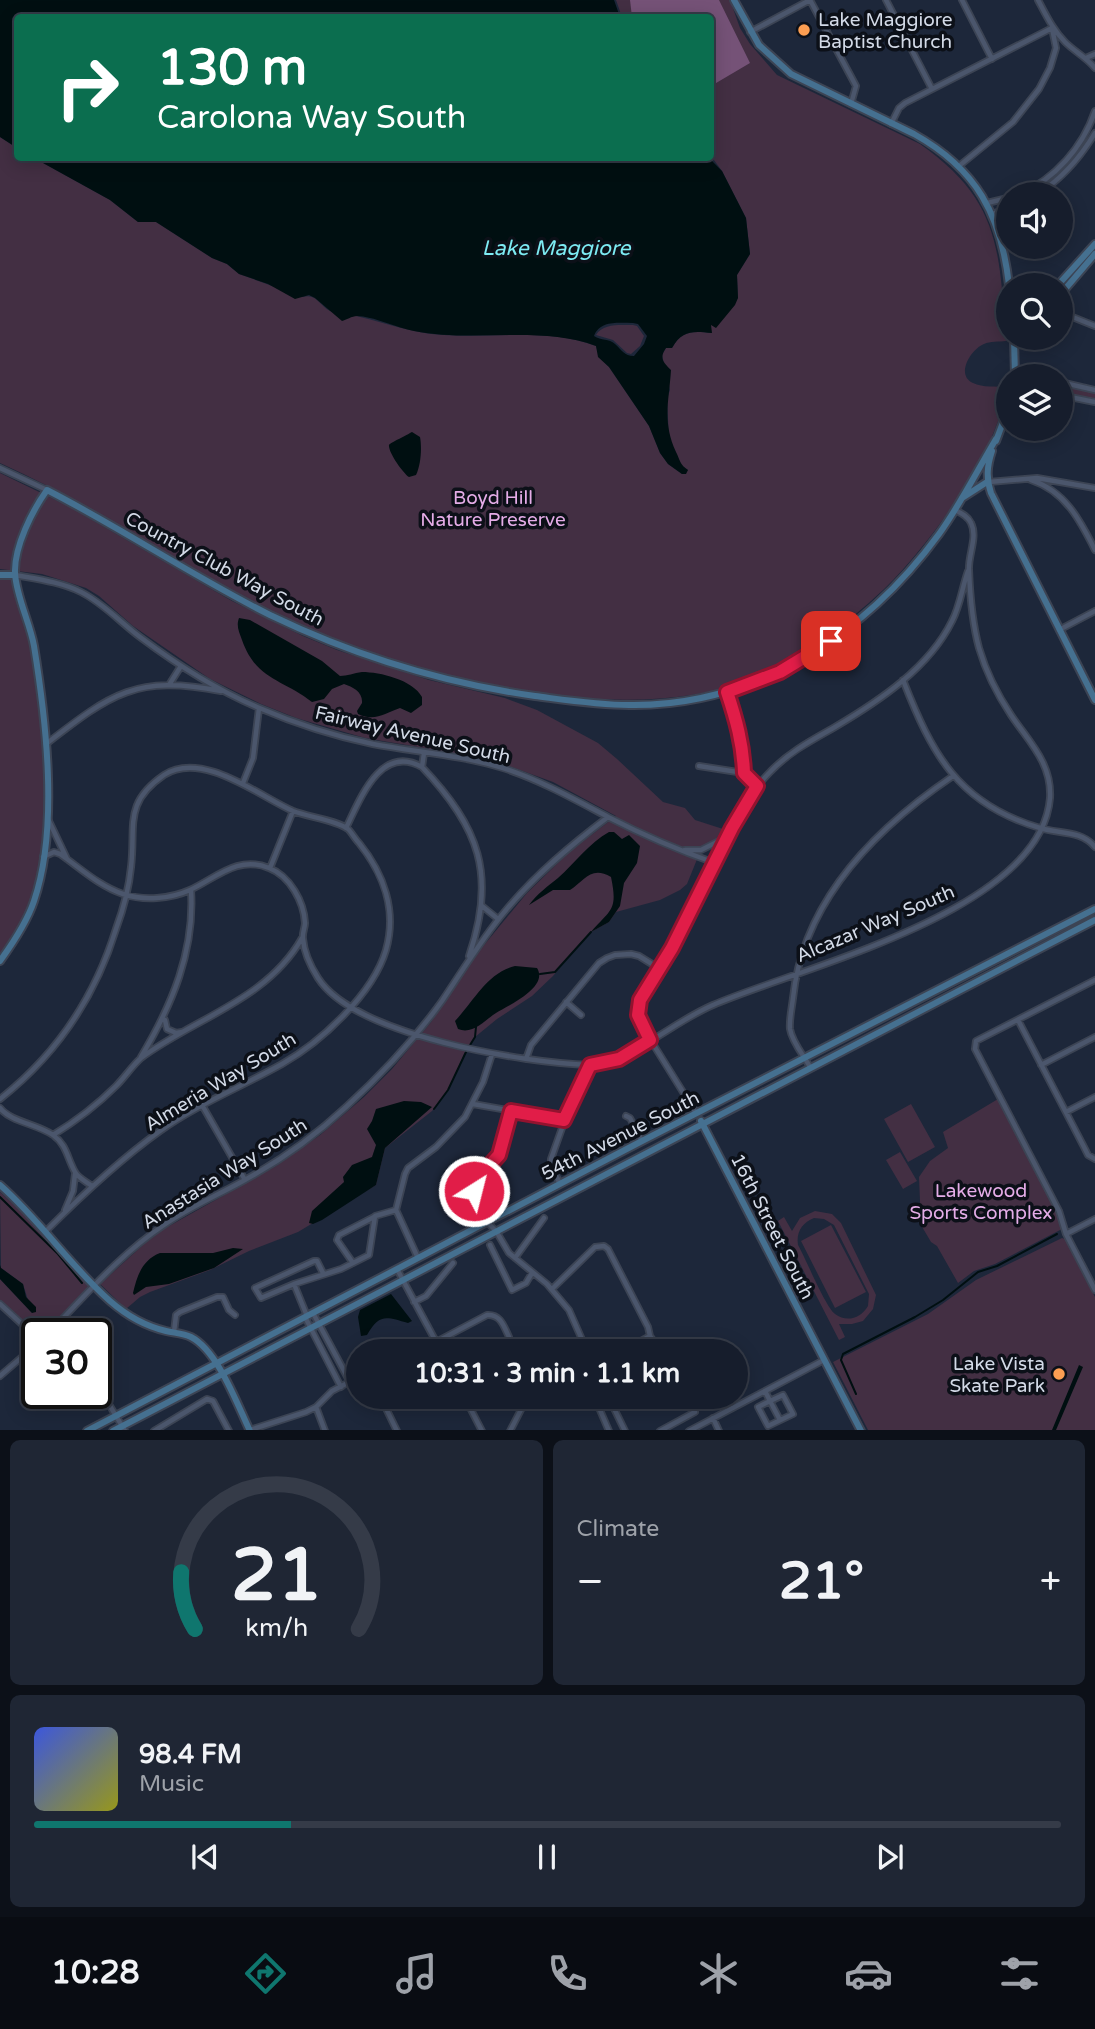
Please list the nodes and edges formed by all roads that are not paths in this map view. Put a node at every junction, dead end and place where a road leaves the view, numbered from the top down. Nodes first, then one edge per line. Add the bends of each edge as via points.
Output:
1 (734, 0) edge
2 (810, 0) edge
3 (886, 0) edge
4 (962, 0) edge
5 (1038, 0) edge
6 (1052, 28) junction
7 (750, 32) junction
8 (1095, 54) edge
9 (1087, 58) junction
10 (992, 59) junction
11 (1095, 68) edge
12 (932, 89) junction
13 (851, 104) junction
14 (1095, 111) edge
15 (891, 124) junction
16 (1095, 133) edge
17 (960, 166) junction
18 (1042, 182) edge
19 (1054, 182) edge
20 (996, 201) edge
21 (987, 204) junction
22 (996, 212) edge
23 (992, 214) junction
24 (1095, 244) edge
25 (1095, 254) edge
26 (1007, 273) edge
27 (1069, 273) edge
28 (1073, 280) edge
29 (1073, 317) edge
30 (1095, 326) edge
31 (1073, 385) edge
32 (1095, 390) edge
33 (1073, 398) edge
34 (1095, 402) edge
35 (996, 439) joint
36 (0, 468) edge
37 (1027, 479) junction
38 (987, 482) junction
39 (1095, 488) edge
40 (47, 490) junction
41 (961, 499) junction
42 (955, 510) junction
43 (1095, 550) edge
44 (969, 568) junction
45 (0, 575) edge
46 (15, 575) junction
47 (1095, 611) edge
48 (1059, 630) junction
49 (181, 666) junction
50 (903, 680) junction
51 (169, 685) junction
52 (1092, 688) edge
53 (226, 692) junction
54 (727, 692) junction
55 (1095, 700) edge
56 (259, 708) junction
57 (46, 744) junction
58 (397, 748) junction
59 (424, 753) junction
60 (391, 763) junction
61 (699, 766) dead end
62 (422, 767) junction
63 (744, 773) junction
64 (953, 776) junction
65 (243, 783) junction
66 (757, 786) junction
67 (293, 811) junction
68 (47, 816) junction
69 (608, 817) junction
70 (346, 828) junction
71 (1042, 829) junction
72 (728, 835) junction
73 (1095, 847) edge
74 (680, 850) junction
75 (43, 857) junction
76 (68, 859) junction
77 (715, 863) junction
78 (270, 868) junction
79 (191, 890) junction
80 (125, 895) junction
81 (482, 905) junction
82 (1095, 909) edge
83 (498, 919) junction
84 (1095, 920) edge
85 (302, 937) junction
86 (468, 960) junction
87 (0, 961) edge
88 (660, 969) junction
89 (795, 975) junction
90 (1095, 980) edge
91 (942, 987) junction
92 (947, 997) junction
93 (566, 1002) junction
94 (351, 1007) junction
95 (165, 1015) junction
96 (581, 1015) dead end
97 (1018, 1020) junction
98 (187, 1031) junction
99 (416, 1035) junction
100 (1095, 1037) edge
101 (650, 1040) junction
102 (492, 1054) junction
103 (805, 1058) junction
104 (139, 1059) junction
105 (526, 1059) junction
106 (590, 1065) junction
107 (1041, 1065) junction
108 (810, 1067) junction
109 (1095, 1097) edge
110 (0, 1099) edge
111 (472, 1104) junction
112 (202, 1105) junction
113 (0, 1108) edge
114 (511, 1111) junction
115 (1066, 1112) junction
116 (696, 1113) junction
117 (626, 1116) dead end
118 (0, 1117) edge
119 (8, 1117) junction
120 (564, 1120) junction
121 (702, 1123) junction
122 (53, 1135) junction
123 (642, 1141) junction
124 (1095, 1159) edge
125 (75, 1174) junction
126 (245, 1180) junction
127 (560, 1184) junction
128 (0, 1185) edge
129 (92, 1186) junction
130 (397, 1206) junction
131 (63, 1214) junction
132 (375, 1216) junction
133 (544, 1219) dead end
134 (1095, 1219) edge
135 (487, 1222) junction
136 (46, 1231) junction
137 (496, 1231) junction
138 (1066, 1234) junction
139 (489, 1245) dead end
140 (418, 1258) junction
141 (515, 1258) junction
142 (353, 1263) junction
143 (453, 1263) dead end
144 (397, 1269) junction
145 (323, 1273) junction
146 (532, 1273) junction
147 (402, 1280) junction
148 (295, 1284) junction
149 (93, 1285) junction
150 (552, 1289) junction
151 (1095, 1290) edge
152 (414, 1302) junction
153 (0, 1304) edge
154 (235, 1315) dead end
155 (308, 1315) junction
156 (63, 1318) edge
157 (21, 1323) edge
158 (319, 1324) junction
159 (310, 1328) junction
160 (174, 1332) junction
161 (650, 1336) junction
162 (509, 1337) dead end
163 (434, 1339) edge
164 (442, 1339) edge
165 (582, 1339) edge
166 (645, 1339) edge
167 (652, 1339) edge
168 (21, 1358) edge
169 (824, 1360) junction
170 (215, 1363) junction
171 (221, 1374) junction
172 (0, 1376) edge
173 (346, 1376) edge
174 (346, 1384) edge
175 (341, 1387) junction
176 (765, 1391) junction
177 (770, 1401) junction
178 (316, 1407) junction
179 (112, 1409) edge
180 (386, 1409) edge
181 (471, 1409) edge
182 (521, 1409) edge
183 (600, 1409) edge
184 (614, 1409) edge
185 (695, 1412) dead end
186 (117, 1415) junction
187 (713, 1418) junction
188 (780, 1420) junction
189 (124, 1428) edge
190 (87, 1430) edge
191 (113, 1430) edge
192 (154, 1430) edge
193 (229, 1430) edge
194 (250, 1430) edge
195 (325, 1430) edge
196 (397, 1430) edge
197 (482, 1430) edge
198 (509, 1430) edge
199 (609, 1430) edge
200 (625, 1430) edge
201 (660, 1430) edge
202 (689, 1430) edge
203 (719, 1430) edge
204 (861, 1430) edge

1 - 7 main road
2 - 7 street
2 - 13 street via 856,86
3 - 12 street
4 - 10 street
5 - 6 street
6 - 9 street
6 - 10 street
6 - 17 street via 1056,48 1039,89 1007,127
7 - 13 main road via 791,75
8 - 9 street
9 - 11 street
10 - 12 street
12 - 15 street via 898,108
13 - 15 main road
14 - 18 street via 1064,163
15 - 17 main road via 931,144
16 - 19 street via 1077,161
17 - 21 main road
20 - 21 street
21 - 23 main road
22 - 23 street
23 - 26 main road
24 - 27 main road
25 - 28 main road
29 - 30 street
31 - 32 street
33 - 34 street
35 - 38 main road
35 - 41 main road
36 - 40 street, Country Club Way South
37 - 38 street
37 - 39 street
37 - 43 street via 1052,490 1069,505
38 - 41 main road, Country Club Way South
38 - 48 main road
40 - 46 main road via 33,510
40 - 54 main road, Country Club Way South via 268,614 376,659 481,687 583,702 671,703
41 - 42 main road, Country Club Way South
42 - 44 street, Alcazar Way South via 972,524
42 - 54 main road, Country Club Way South via 917,561 852,625 780,672
44 - 50 street via 958,609 943,637
44 - 71 street, Alcazar Way South via 973,623 985,668 1047,772 1050,798
45 - 46 main road, Fairway Avenue South
46 - 49 street, Fairway Avenue South via 80,591
46 - 57 main road via 34,642
47 - 48 street
48 - 52 main road
49 - 51 street
49 - 53 street, Fairway Avenue South
50 - 64 street via 925,734
50 - 66 street via 797,749
51 - 53 street
51 - 57 street via 136,689 100,703
52 - 55 main road
53 - 56 street, Fairway Avenue South
54 - 63 street via 743,748
56 - 58 street, Fairway Avenue South via 314,729
56 - 65 street via 253,758
57 - 68 main road
58 - 59 street, Fairway Avenue South
58 - 60 street
59 - 62 street
59 - 69 street, Fairway Avenue South via 502,768
60 - 62 street via 410,760
60 - 70 street via 369,785
61 - 63 street
62 - 81 street via 455,804 472,835 481,870
63 - 66 street
64 - 71 street via 1003,814
64 - 89 street via 903,813 846,872 819,912
65 - 67 street
65 - 80 street via 205,769 188,768 165,774 148,789 133,818 132,865
66 - 72 street
67 - 70 street
67 - 78 street
68 - 75 main road
68 - 76 street
69 - 74 street, Fairway Avenue South
69 - 83 street, Anastasia Way South via 549,865
70 - 94 street, Almeria Way South via 374,863 390,912 381,962
71 - 73 street via 1082,836
71 - 89 street, Alcazar Way South via 1007,873 964,903
72 - 74 street via 701,850
72 - 77 street
74 - 77 street, Fairway Avenue South
75 - 76 street via 54,852
75 - 87 main road via 34,903
76 - 80 street
77 - 88 street
78 - 79 street via 234,866
78 - 85 street via 299,896 305,924
79 - 80 street via 157,898
79 - 95 street via 188,944
80 - 110 street via 108,953 84,1006 51,1051
81 - 83 street
81 - 86 street
82 - 91 main road, 54th Avenue South
83 - 86 street, Anastasia Way South
84 - 92 main road, 54th Avenue South
85 - 94 street via 318,979
85 - 98 street via 269,978
86 - 99 street, Anastasia Way South
88 - 93 street via 639,956 615,955 599,963
88 - 101 street, 16th Street South via 638,1007 640,1023
89 - 101 street, Alcazar Way South via 710,1006
89 - 103 street via 790,1029
90 - 97 street
91 - 92 street
91 - 103 main road, 54th Avenue South
92 - 108 main road, 54th Avenue South
93 - 96 street
93 - 105 street via 531,1045
94 - 99 street
94 - 112 street, Almeria Way South via 290,1058
95 - 98 street via 167,1029
95 - 104 street
97 - 107 street
97 - 138 street via 976,1041 975,1049 1059,1211
98 - 104 street
99 - 102 street
99 - 126 street, Anastasia Way South via 324,1127
100 - 107 street
101 - 106 street, Alcazar Way South via 619,1059
101 - 116 street, 16th Street South
102 - 105 street
102 - 111 street
103 - 108 street
103 - 116 main road, 54th Avenue South
104 - 122 street via 90,1110
105 - 106 street
106 - 120 street
107 - 115 street
108 - 121 main road, 54th Avenue South
109 - 115 street
111 - 114 street
111 - 130 street via 453,1131 408,1168
112 - 126 street
112 - 129 street, Almeria Way South via 161,1130
113 - 119 street
114 - 120 street
114 - 135 street via 499,1155 475,1183
115 - 124 street via 1088,1155
116 - 121 main road, 16th Street South
116 - 123 main road, 54th Avenue South
117 - 123 street
118 - 119 street
119 - 122 street
120 - 127 street via 551,1159
121 - 137 main road, 54th Avenue South
121 - 169 main road, 16th Street South
122 - 125 street via 65,1147
123 - 127 main road, 54th Avenue South
125 - 129 street
125 - 131 street
126 - 149 street, Anastasia Way South via 165,1224
127 - 135 main road, 54th Avenue South
128 - 136 main road
129 - 131 street, Almeria Way South
130 - 132 street
130 - 140 street
131 - 136 street, Almeria Way South
132 - 142 street via 369,1255
132 - 142 street via 338,1236
133 - 141 street
134 - 138 street
135 - 137 street
135 - 140 main road, 54th Avenue South
136 - 149 main road
137 - 141 street
137 - 147 main road, 54th Avenue South
138 - 151 street
139 - 146 street via 512,1290 527,1283
140 - 144 main road, 54th Avenue South
141 - 146 street
142 - 145 street
143 - 152 street via 426,1296
144 - 147 street
144 - 155 main road, 54th Avenue South
145 - 148 street
145 - 148 street via 314,1261 255,1288 261,1298
146 - 150 street
147 - 152 street
147 - 158 main road, 54th Avenue South
148 - 155 street
149 - 156 street, Anastasia Way South
149 - 160 main road via 137,1321
150 - 161 street via 595,1247 604,1246
150 - 165 street via 569,1310
152 - 163 street
153 - 157 street
154 - 160 street via 223,1297 217,1297 176,1315
155 - 158 street
155 - 159 street
155 - 170 main road, 54th Avenue South
158 - 159 main road, 54th Avenue South
158 - 173 street
159 - 171 main road, 54th Avenue South
159 - 175 street
160 - 170 main road via 197,1341
161 - 166 street
161 - 167 street
162 - 164 street via 492,1314
168 - 172 street
169 - 176 street
169 - 204 main road, 16th Street South
170 - 171 main road
170 - 186 main road, 54th Avenue South
171 - 189 main road, 54th Avenue South
171 - 194 main road
174 - 175 street
175 - 178 street
176 - 177 street
176 - 187 street
177 - 188 street
177 - 188 street via 758,1407 768,1426
177 - 188 street via 783,1395 793,1414
178 - 194 street
178 - 195 street
179 - 186 street
180 - 196 street
181 - 197 street
182 - 198 street
183 - 199 street
184 - 200 street
185 - 201 street
186 - 189 street
186 - 190 main road, 54th Avenue South
187 - 202 street
187 - 203 street
189 - 191 main road, 54th Avenue South
192 - 193 street via 207,1399 213,1401

